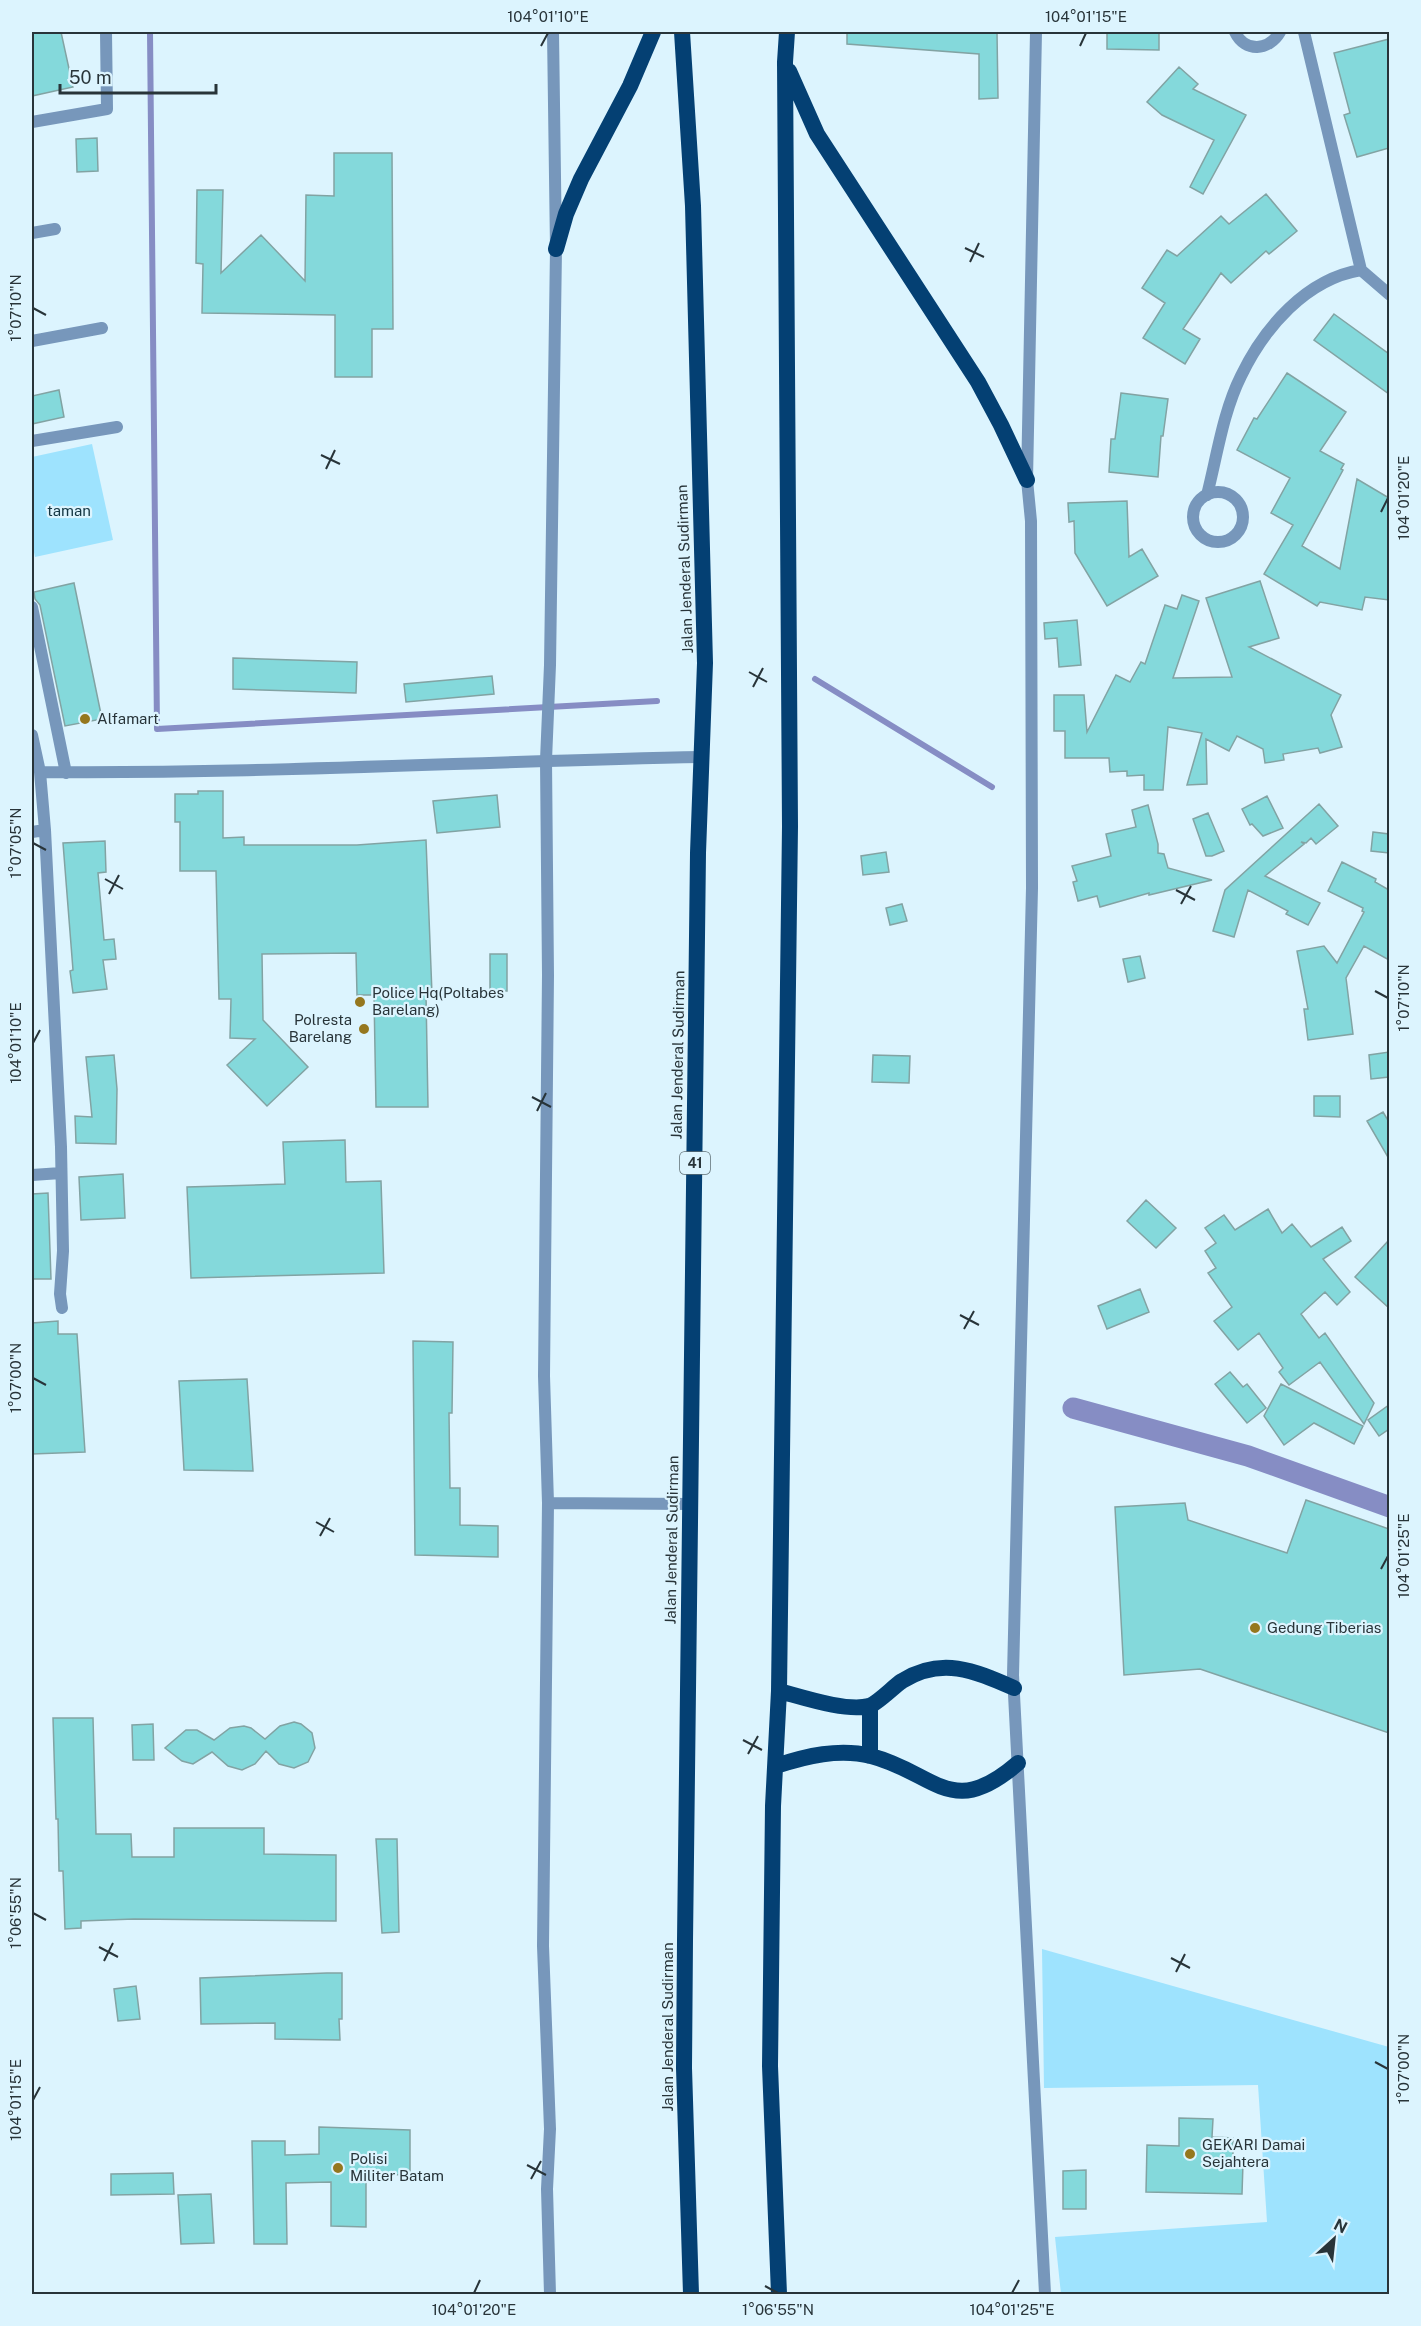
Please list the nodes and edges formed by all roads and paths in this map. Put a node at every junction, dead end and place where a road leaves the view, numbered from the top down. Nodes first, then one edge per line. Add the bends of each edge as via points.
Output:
1 (106, 32) edge
2 (553, 32) edge
3 (653, 32) edge
4 (682, 32) edge
5 (787, 32) edge
6 (1036, 32) edge
7 (1235, 32) edge
8 (1280, 32) edge
9 (1304, 32) edge
10 (785, 62) junction
11 (32, 122) edge
12 (55, 229) dead end
13 (32, 233) edge
14 (556, 249) junction
15 (1360, 270) junction
16 (1389, 295) edge
17 (102, 328) dead end
18 (32, 340) edge
19 (117, 427) dead end
20 (32, 441) edge
21 (1027, 480) junction
22 (1207, 495) junction
23 (32, 607) edge
24 (32, 735) edge
25 (702, 757) junction
26 (546, 760) junction
27 (40, 772) junction
28 (66, 772) junction
29 (45, 830) junction
30 (32, 832) edge
31 (61, 1173) junction
32 (32, 1174) edge
33 (62, 1308) dead end
34 (549, 1503) junction
35 (690, 1504) junction
36 (1014, 1688) junction
37 (779, 1691) junction
38 (870, 1706) junction
39 (870, 1756) junction
40 (1018, 1763) junction
41 (776, 1766) junction
42 (550, 2295) edge
43 (691, 2295) edge
44 (779, 2295) edge
45 (1046, 2295) edge

1 - 11 street via 107,108
2 - 14 street
3 - 14 highway via 630,86 581,178
4 - 25 highway, Jalan Jenderal Sudirman / 41 via 693,206 705,663
5 - 10 highway
6 - 21 street
7 - 8 street via 1242,42 1256,48 1271,44
9 - 15 street
10 - 21 highway via 817,134 978,382
10 - 37 highway via 790,826
12 - 13 street
14 - 26 street
15 - 16 street
15 - 22 street via 1319,285 1282,316 1260,344 1234,393
17 - 18 street
19 - 20 street
21 - 36 street via 1031,521 1032,888
22 - 22 street via 1226,492 1240,503 1241,528 1229,540 1205,538 1195,526 1194,510
23 - 28 street
24 - 27 street
25 - 26 street
25 - 35 highway, Jalan Jenderal Sudirman / 41
26 - 28 street via 165,774
26 - 34 street via 544,1376
27 - 28 street
27 - 29 street
29 - 30 street
29 - 31 street
31 - 32 street
31 - 33 street
34 - 35 street
34 - 42 street via 543,1946 550,2129
35 - 43 highway, Jalan Jenderal Sudirman / 41 via 684,2068
36 - 38 highway via 947,1666 916,1672
36 - 40 street
37 - 38 highway via 839,1706
37 - 41 highway
38 - 39 highway
39 - 40 highway via 938,1786 962,1791 990,1784
39 - 41 highway via 826,1753
40 - 45 street
41 - 44 highway via 770,2066

